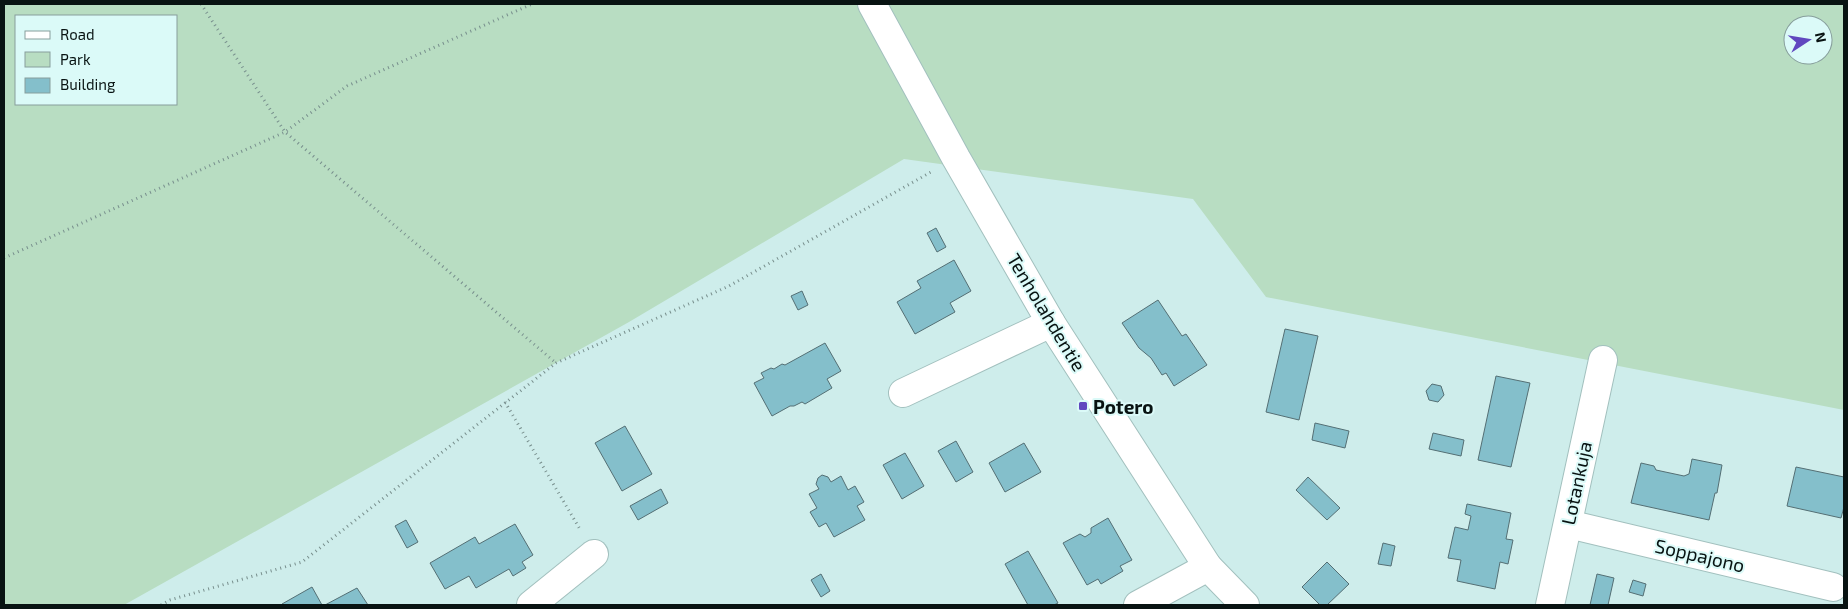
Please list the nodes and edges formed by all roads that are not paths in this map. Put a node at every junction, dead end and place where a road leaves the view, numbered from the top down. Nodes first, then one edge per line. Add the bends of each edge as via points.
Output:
1 (872, 4) edge
2 (1051, 323) junction
3 (1603, 360) dead end
4 (903, 393) dead end
5 (1568, 524) junction
6 (594, 554) road end
7 (1208, 567) junction
8 (1833, 587) dead end
9 (531, 605) edge
10 (1138, 605) edge
11 (1245, 605) edge
12 (1550, 605) edge

1 - 2 street, Tenholahdentie
2 - 4 street
2 - 7 street, Tenholahdentie
3 - 5 street, Lotankuja
5 - 8 street, Soppajono
5 - 12 street, Lotankuja
6 - 9 street
7 - 10 street
7 - 11 street, Tenholahdentie

